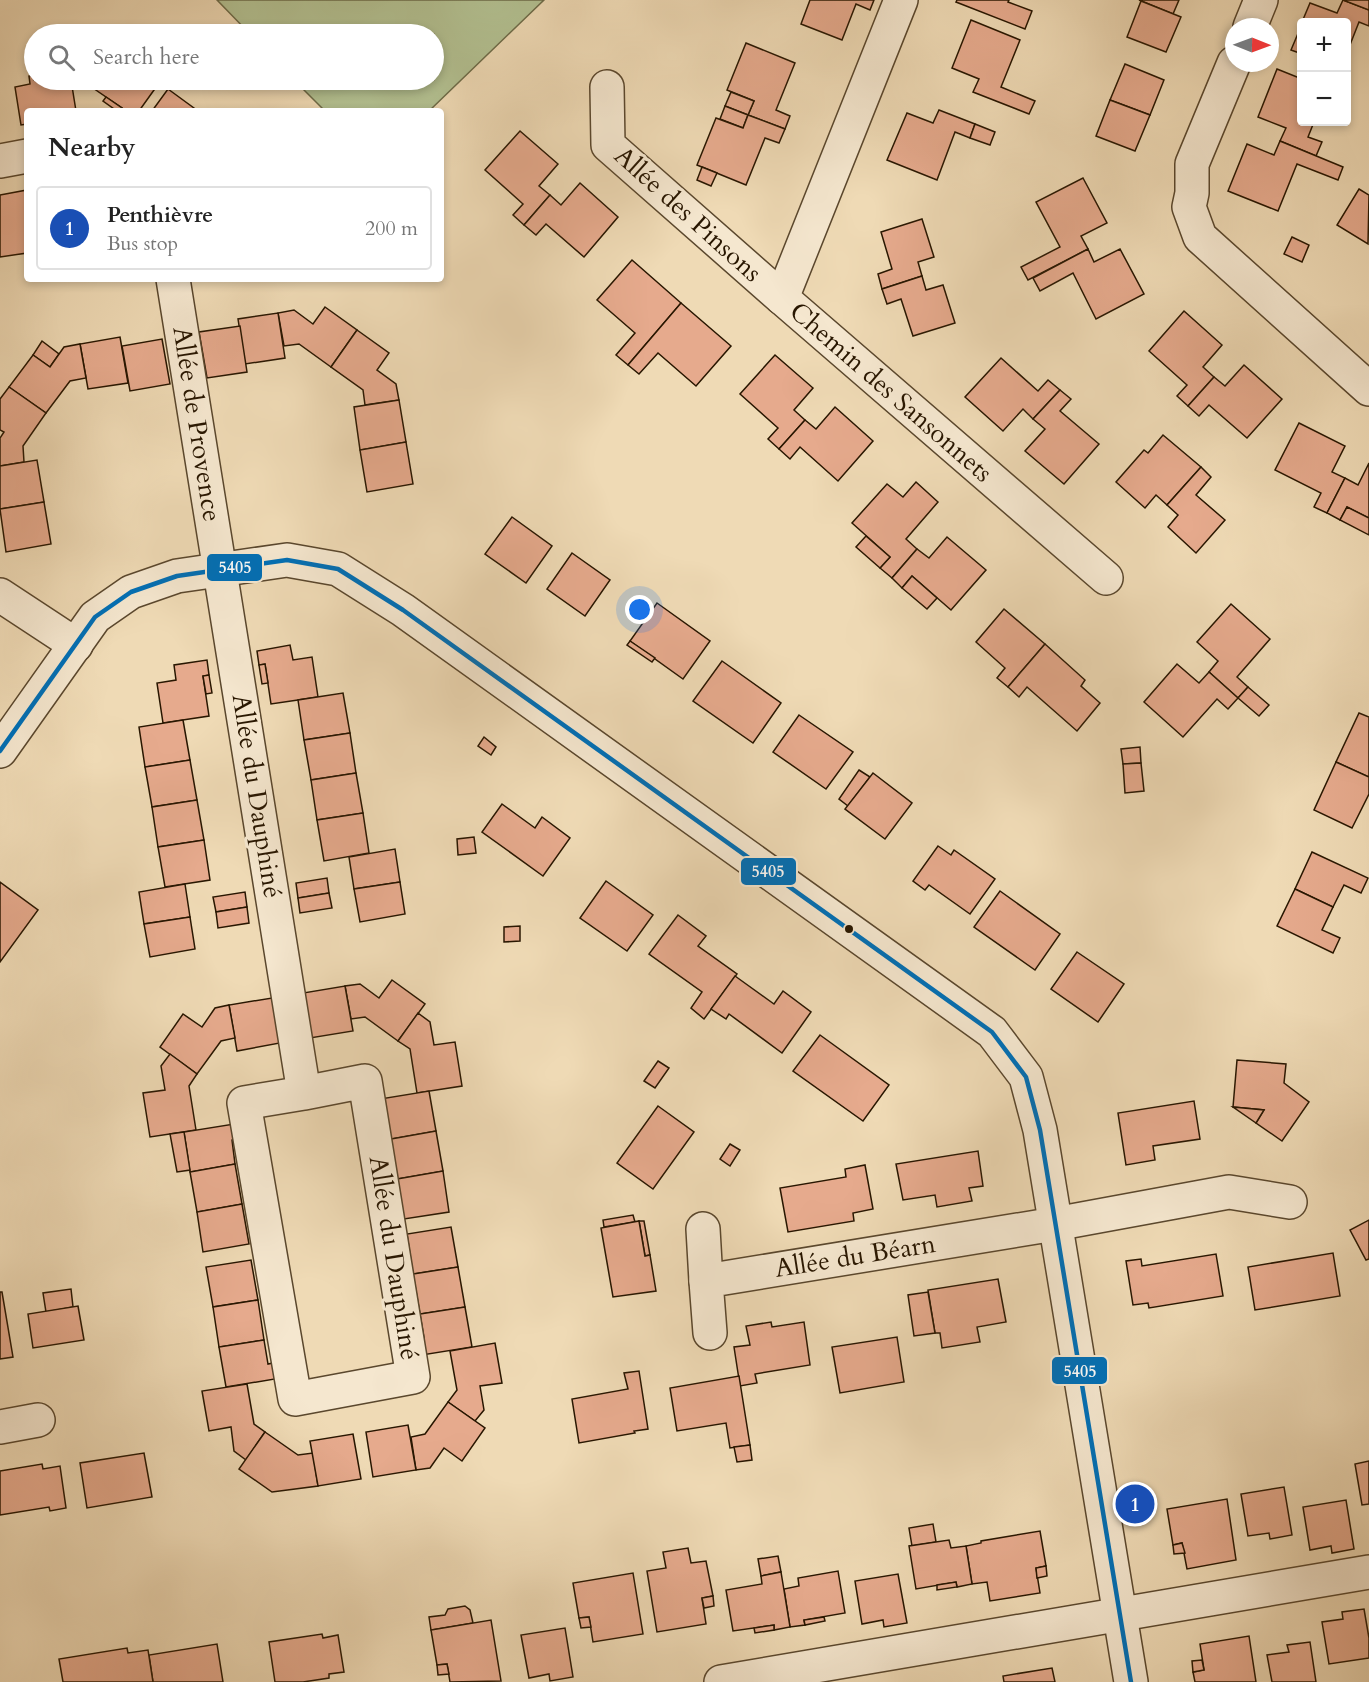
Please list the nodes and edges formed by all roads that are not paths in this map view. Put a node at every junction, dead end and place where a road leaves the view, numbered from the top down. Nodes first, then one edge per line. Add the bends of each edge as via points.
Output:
1 (901, 0) edge
2 (1261, 0) edge
3 (1254, 18) edge
4 (1230, 72) edge
5 (607, 87) dead end
6 (24, 157) edge
7 (0, 161) edge
8 (173, 282) edge
9 (782, 298) junction
10 (1369, 389) edge
11 (220, 570) junction
12 (1106, 578) dead end
13 (0, 595) edge
14 (76, 645) junction
15 (0, 751) edge
16 (304, 1093) junction
17 (1290, 1202) dead end
18 (1055, 1224) junction
19 (703, 1229) dead end
20 (706, 1281) junction
21 (710, 1333) dead end
22 (38, 1420) dead end
23 (0, 1426) edge
24 (1369, 1572) edge
25 (1120, 1614) junction
26 (721, 1682) edge
27 (1131, 1682) edge

1 - 9 street, Chemin des Sansonnets
2 - 3 street
4 - 10 street via 1192,164 1189,207 1200,237
5 - 9 street, Allée des Pinsons via 608,145
6 - 7 street
8 - 11 street, Allée de Provence
9 - 12 street, Chemin des Sansonnets
11 - 14 street via 177,576 131,592 96,617
11 - 16 street, Allée du Dauphiné
11 - 18 street via 287,560 338,569 403,610 992,1032 1026,1077 1040,1130
13 - 14 street
14 - 15 street
16 - 16 street, Allée du Dauphiné via 244,1103 295,1399 413,1377 365,1081
17 - 18 street, Allée du Béarn via 1229,1192
18 - 20 street, Allée du Béarn
18 - 25 street
19 - 20 street
20 - 21 street
22 - 23 street
24 - 25 street
25 - 26 street
25 - 27 street

